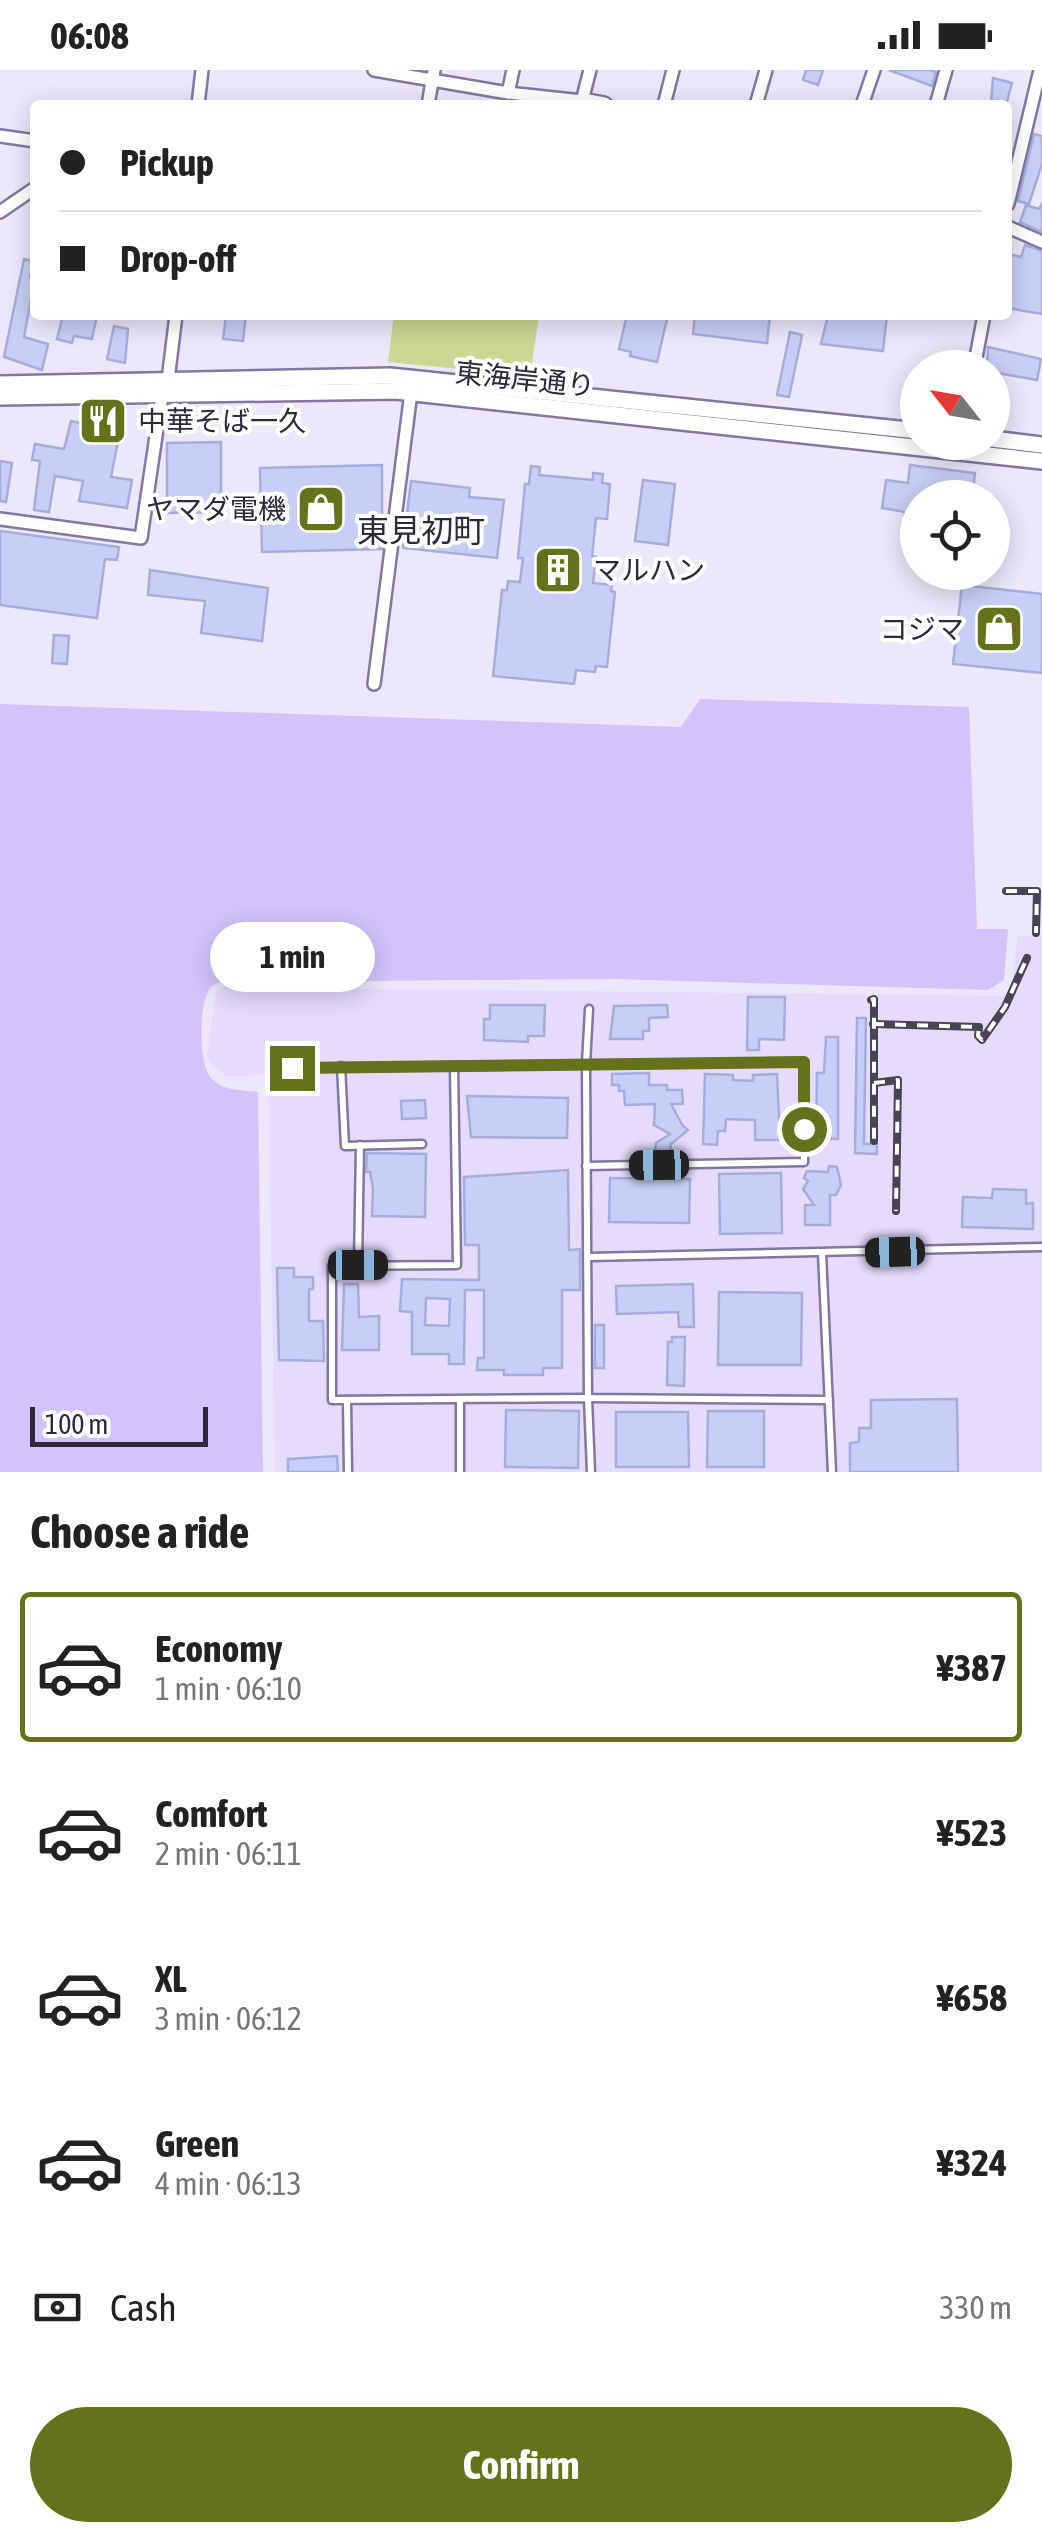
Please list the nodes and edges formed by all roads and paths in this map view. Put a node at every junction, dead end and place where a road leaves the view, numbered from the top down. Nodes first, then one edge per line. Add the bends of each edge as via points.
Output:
1 (202, 70) edge
2 (374, 70) edge
3 (513, 70) edge
4 (590, 70) edge
5 (672, 70) edge
6 (766, 70) edge
7 (874, 70) edge
8 (946, 70) edge
9 (1040, 70) edge
10 (433, 75) edge
11 (508, 93) junction
12 (199, 100) edge
13 (429, 100) edge
14 (573, 100) edge
15 (582, 100) edge
16 (665, 100) edge
17 (757, 100) edge
18 (864, 100) edge
19 (937, 100) edge
20 (0, 136) edge
21 (30, 140) edge
22 (1012, 187) edge
23 (30, 191) edge
24 (0, 212) edge
25 (1012, 228) edge
26 (1042, 242) edge
27 (175, 320) edge
28 (983, 320) edge
29 (977, 350) edge
30 (0, 384) edge
31 (165, 388) junction
32 (411, 392) junction
33 (0, 398) edge
34 (900, 430) edge
35 (1010, 441) edge
36 (1042, 445) edge
37 (1042, 461) edge
38 (0, 519) edge
39 (374, 684) dead end
40 (589, 1008) dead end
41 (586, 1064) junction
42 (454, 1065) junction
43 (341, 1066) junction
44 (292, 1068) dead end
45 (422, 1144) dead end
46 (360, 1145) junction
47 (586, 1166) junction
48 (1042, 1247) edge
49 (822, 1254) junction
50 (589, 1257) junction
51 (358, 1265) junction
52 (588, 1398) junction
53 (347, 1400) junction
54 (460, 1400) junction
55 (829, 1400) junction
56 (348, 1472) edge
57 (460, 1472) edge
58 (590, 1472) edge
59 (832, 1472) edge

1 - 12 street
2 - 10 street
3 - 11 street
4 - 15 street
5 - 16 street
6 - 17 street
7 - 18 street
8 - 19 street
9 - 22 street
10 - 11 street
10 - 13 street
11 - 14 street
20 - 21 street
23 - 24 street
25 - 26 street
27 - 31 street
28 - 29 street
30 - 31 street, 東海岸通り
31 - 32 street, 東海岸通り
31 - 33 street, 東海岸通り
31 - 34 street, 東海岸通り via 390,376
31 - 38 street via 140,538
32 - 37 street, 東海岸通り
32 - 39 street
35 - 36 street
40 - 41 lane
41 - 42 lane
41 - 47 lane
41 - 47 lane via 804,1062 804,1162
42 - 43 lane
42 - 51 lane via 457,1265
43 - 44 lane
43 - 46 lane via 344,1146
45 - 46 lane
46 - 51 lane
47 - 50 lane
48 - 49 lane
49 - 50 lane
49 - 55 lane
50 - 52 lane
51 - 53 lane via 332,1266 332,1400
52 - 54 lane
52 - 55 lane
52 - 58 lane
53 - 54 lane
53 - 56 lane
54 - 57 lane
55 - 59 lane

